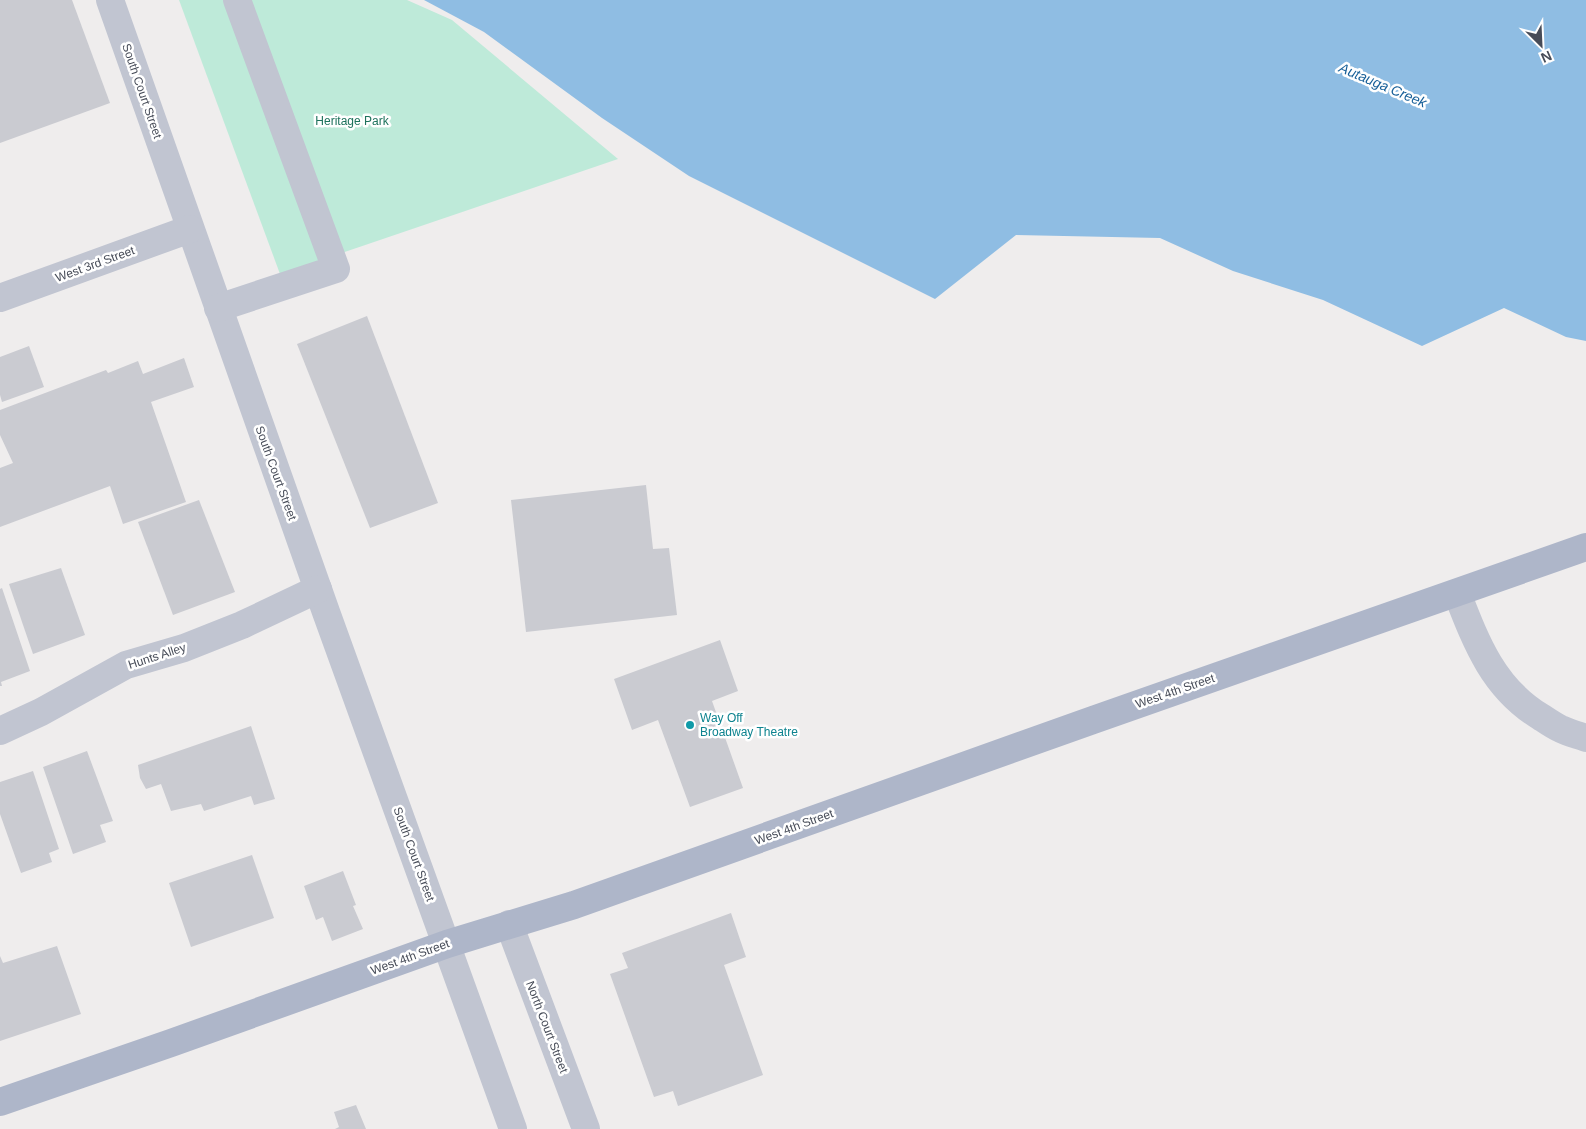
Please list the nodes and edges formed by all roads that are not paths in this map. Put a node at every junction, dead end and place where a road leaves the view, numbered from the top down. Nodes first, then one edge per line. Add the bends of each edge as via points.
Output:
1 (110, 0) edge
2 (237, 0) edge
3 (190, 229) junction
4 (0, 298) edge
5 (218, 308) junction
6 (1586, 547) edge
7 (318, 589) junction
8 (1457, 593) junction
9 (0, 731) edge
10 (1586, 738) edge
11 (509, 924) junction
12 (447, 944) junction
13 (0, 1102) edge
14 (514, 1129) edge
15 (586, 1129) edge

1 - 3 street, South Court Street
2 - 5 street via 336,269
3 - 4 street, West 3rd Street
3 - 5 street, South Court Street
5 - 7 street, South Court Street
6 - 8 main road, West 4th Street
7 - 9 street, Hunts Alley via 184,648 126,665
7 - 12 street, South Court Street
8 - 10 street via 1487,662 1505,687 1527,709 1560,729
8 - 11 main road, West 4th Street via 574,905
11 - 12 main road, West 4th Street
11 - 15 street, North Court Street
12 - 13 main road, West 4th Street
12 - 14 street

